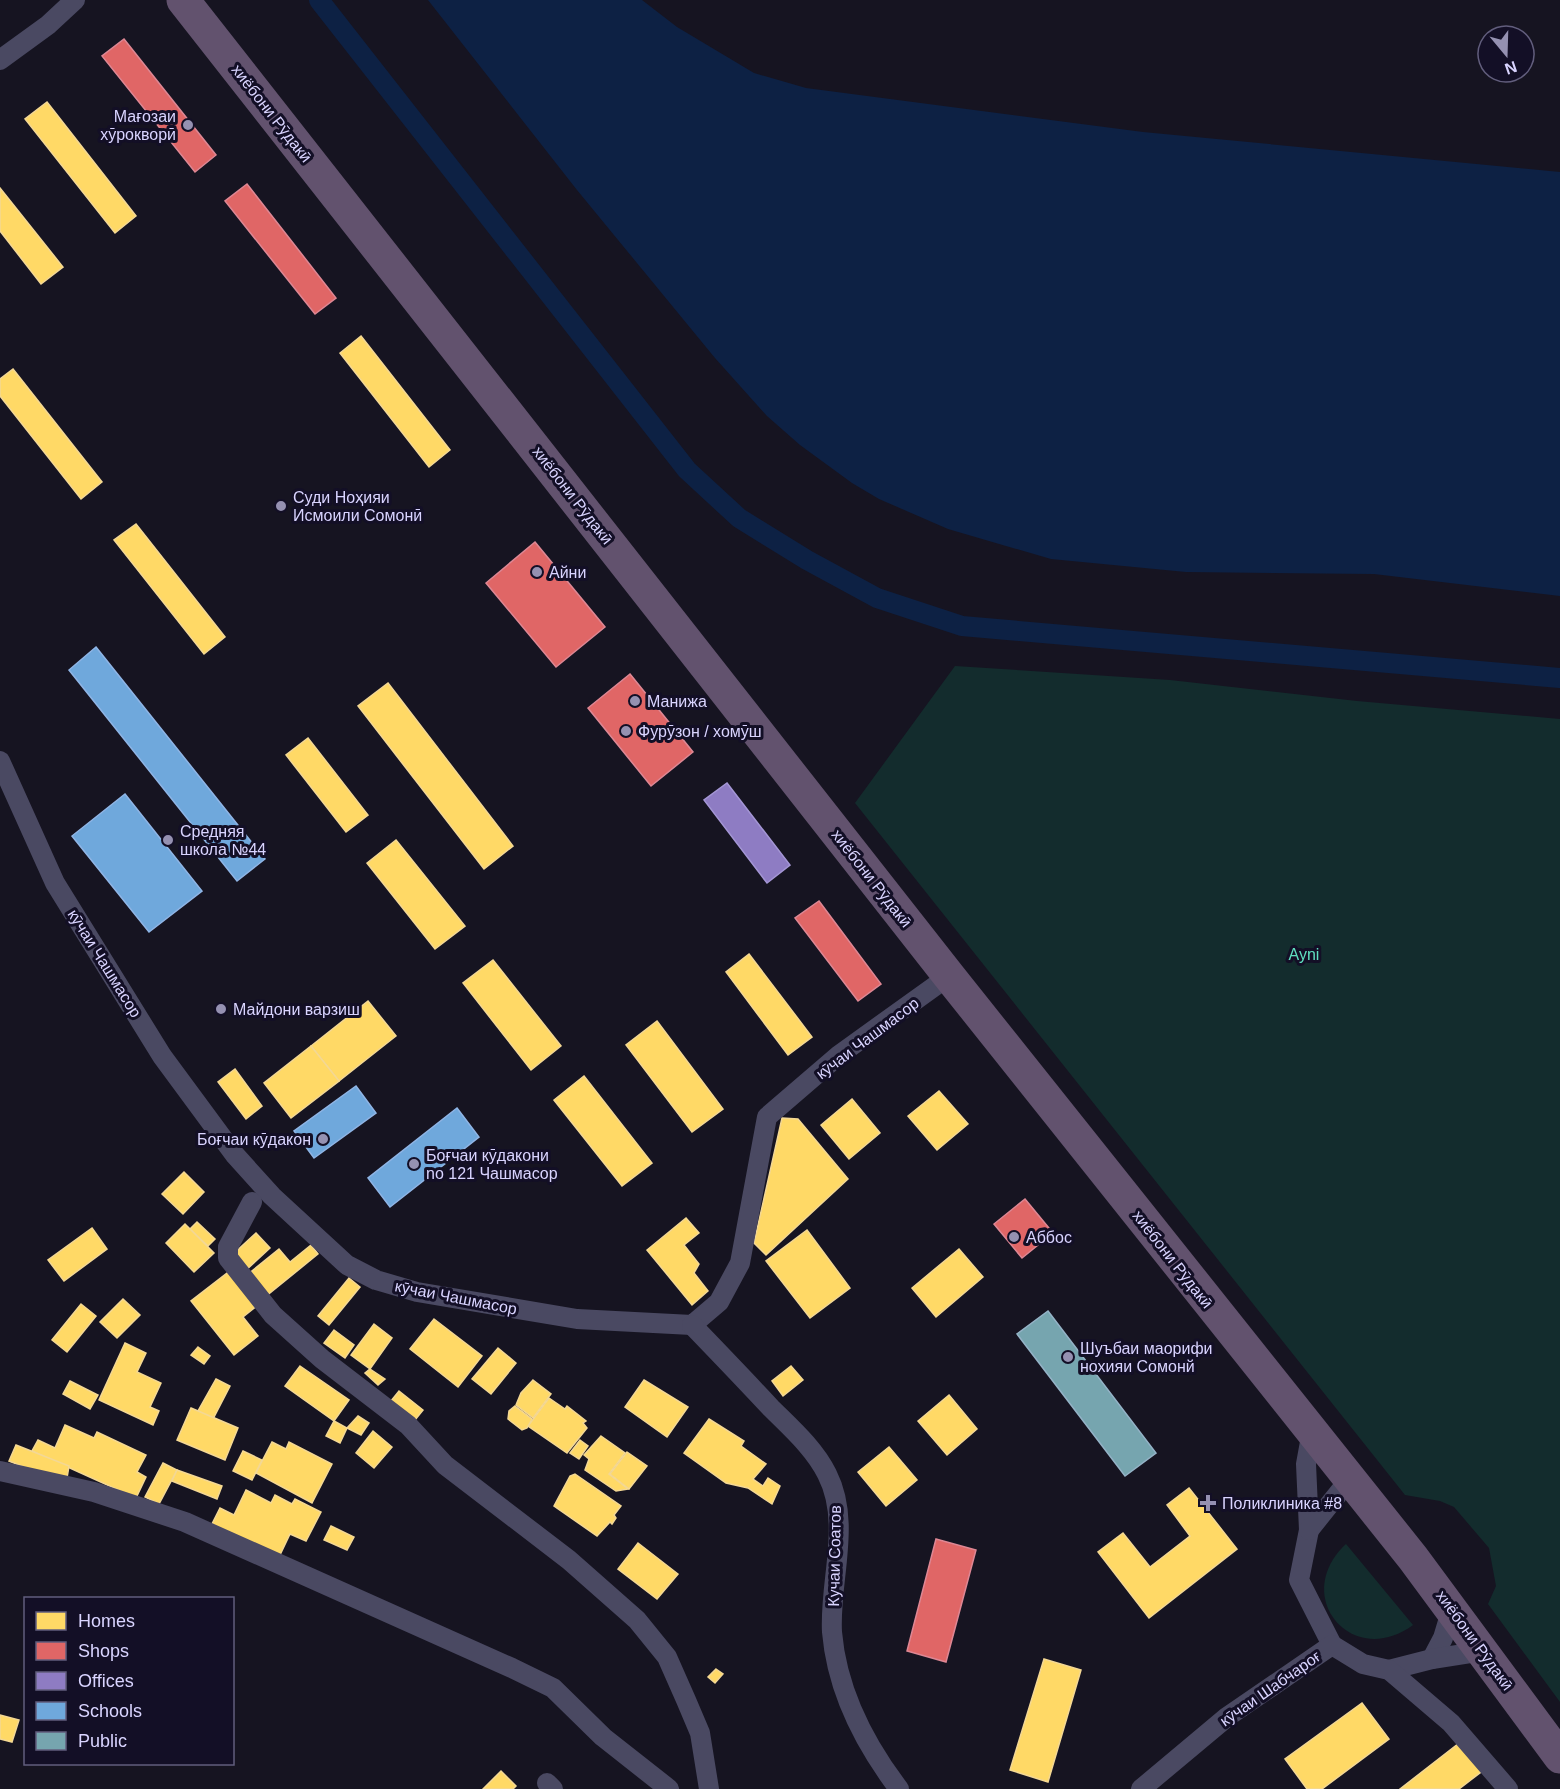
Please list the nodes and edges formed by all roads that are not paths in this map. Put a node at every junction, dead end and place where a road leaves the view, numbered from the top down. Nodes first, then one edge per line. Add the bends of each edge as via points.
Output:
1 (75, 0) edge
2 (183, 0) edge
3 (0, 60) edge
4 (0, 761) edge
5 (949, 976) junction
6 (252, 1202) dead end
7 (692, 1325) junction
8 (1312, 1431) junction
9 (0, 1471) edge
10 (1349, 1480) junction
11 (1309, 1530) junction
12 (1452, 1608) junction
13 (1332, 1645) junction
14 (1483, 1651) junction
15 (1432, 1659) junction
16 (1389, 1670) junction
17 (1560, 1757) edge
18 (669, 1789) edge
19 (709, 1789) edge
20 (899, 1789) edge
21 (1141, 1789) edge
22 (1508, 1789) edge

1 - 3 street
2 - 5 highway, хиёбони Рӯдакӣ
4 - 7 street, кӯчаи Чашмасор via 55,883 162,1056 250,1172 347,1265 376,1280 417,1292 577,1319
5 - 7 street, кӯчаи Чашмасор via 839,1055 768,1117 740,1263 719,1302
5 - 8 highway, хиёбони Рӯдакӣ
6 - 19 street via 226,1252 235,1267 273,1315 322,1359 408,1425 445,1465 569,1560 637,1620 668,1657 700,1732
7 - 20 street, Кучаи Соатов via 809,1446 827,1474 837,1508 832,1631 838,1670 848,1702 875,1758
8 - 10 highway, хиёбони Рӯдакӣ
8 - 11 street via 1306,1464
9 - 18 street via 94,1492 185,1522 512,1668 553,1688 603,1737
10 - 11 street
10 - 12 highway, хиёбони Рӯдакӣ
11 - 13 street via 1299,1580
12 - 14 highway, хиёбони Рӯдакӣ
12 - 15 street
13 - 16 street, кӯчаи Шабчароғ via 1363,1664
13 - 21 street, кӯчаи Шабчароғ via 1227,1717
14 - 15 street
14 - 17 highway, хиёбони Рӯдакӣ
15 - 16 street
16 - 22 street, кӯчаи Шабчароғ via 1450,1723

